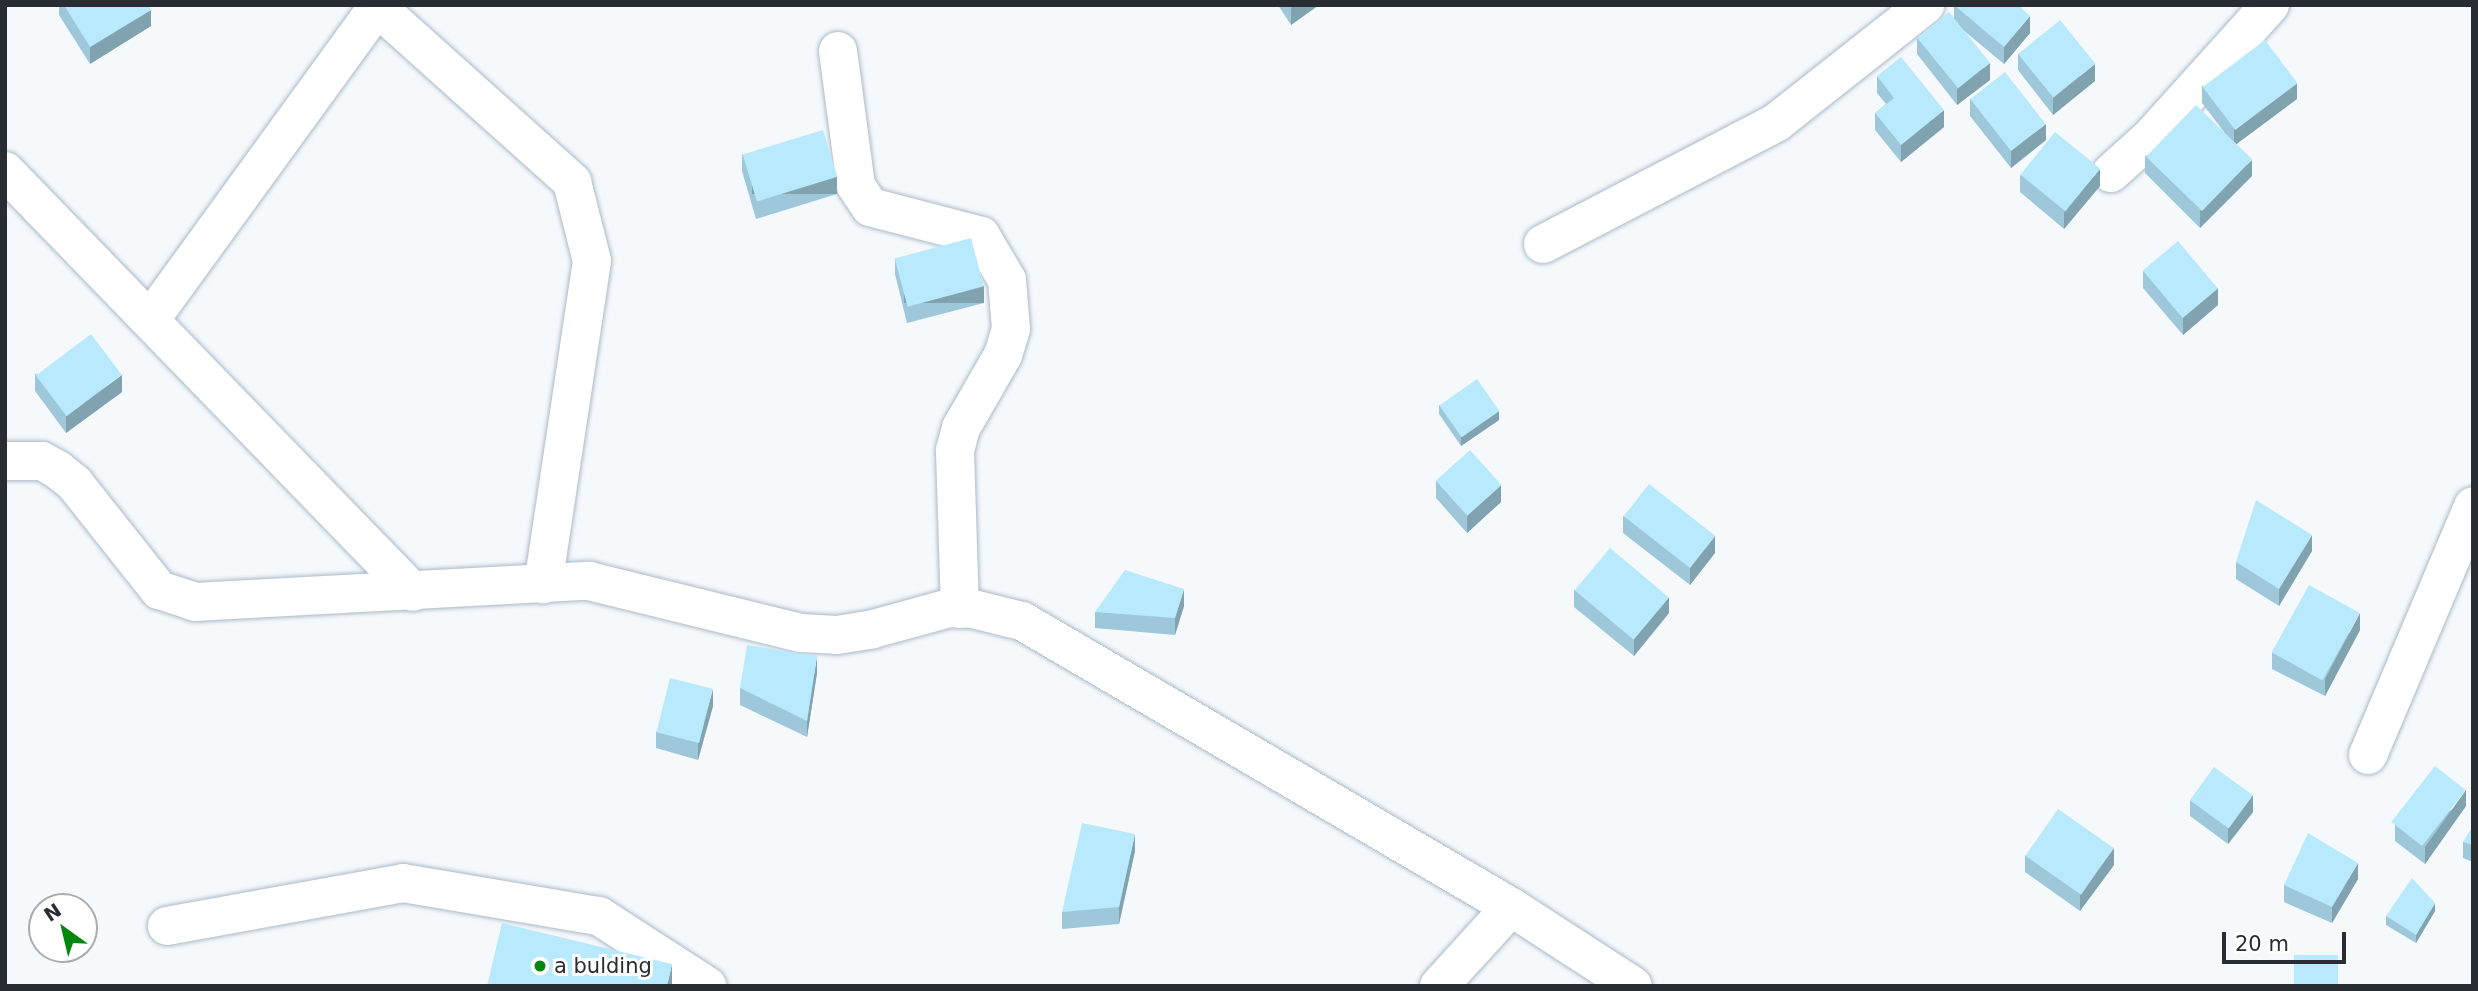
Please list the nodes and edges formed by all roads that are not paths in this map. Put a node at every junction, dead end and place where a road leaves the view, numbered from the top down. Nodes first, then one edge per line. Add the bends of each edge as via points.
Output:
1 (1925, 5) edge
2 (2270, 5) edge
3 (376, 6) edge
4 (838, 51) dead end
5 (5, 172) edge
6 (2111, 173) dead end
7 (1543, 244) dead end
8 (150, 320) junction
9 (5, 461) edge
10 (2473, 506) edge
11 (543, 584) junction
12 (413, 592) junction
13 (960, 609) junction
14 (2368, 755) dead end
15 (1511, 907) junction
16 (167, 926) dead end
17 (707, 986) edge
18 (1439, 986) edge
19 (1633, 986) edge

1 - 7 street via 1777,122
2 - 6 street via 2151,137
3 - 8 street
3 - 11 street via 572,182 592,261
4 - 13 street via 856,186 870,207 981,236 1007,280 1012,307 1007,342 961,428 955,451
5 - 8 street
8 - 12 street
9 - 12 street via 42,461 58,470 75,484 159,590 180,599 210,602
10 - 14 street
11 - 12 street
11 - 13 street via 589,581 801,633 837,635
13 - 15 street via 995,614 1046,632
15 - 18 street
15 - 19 street
16 - 17 street via 403,883 599,916

